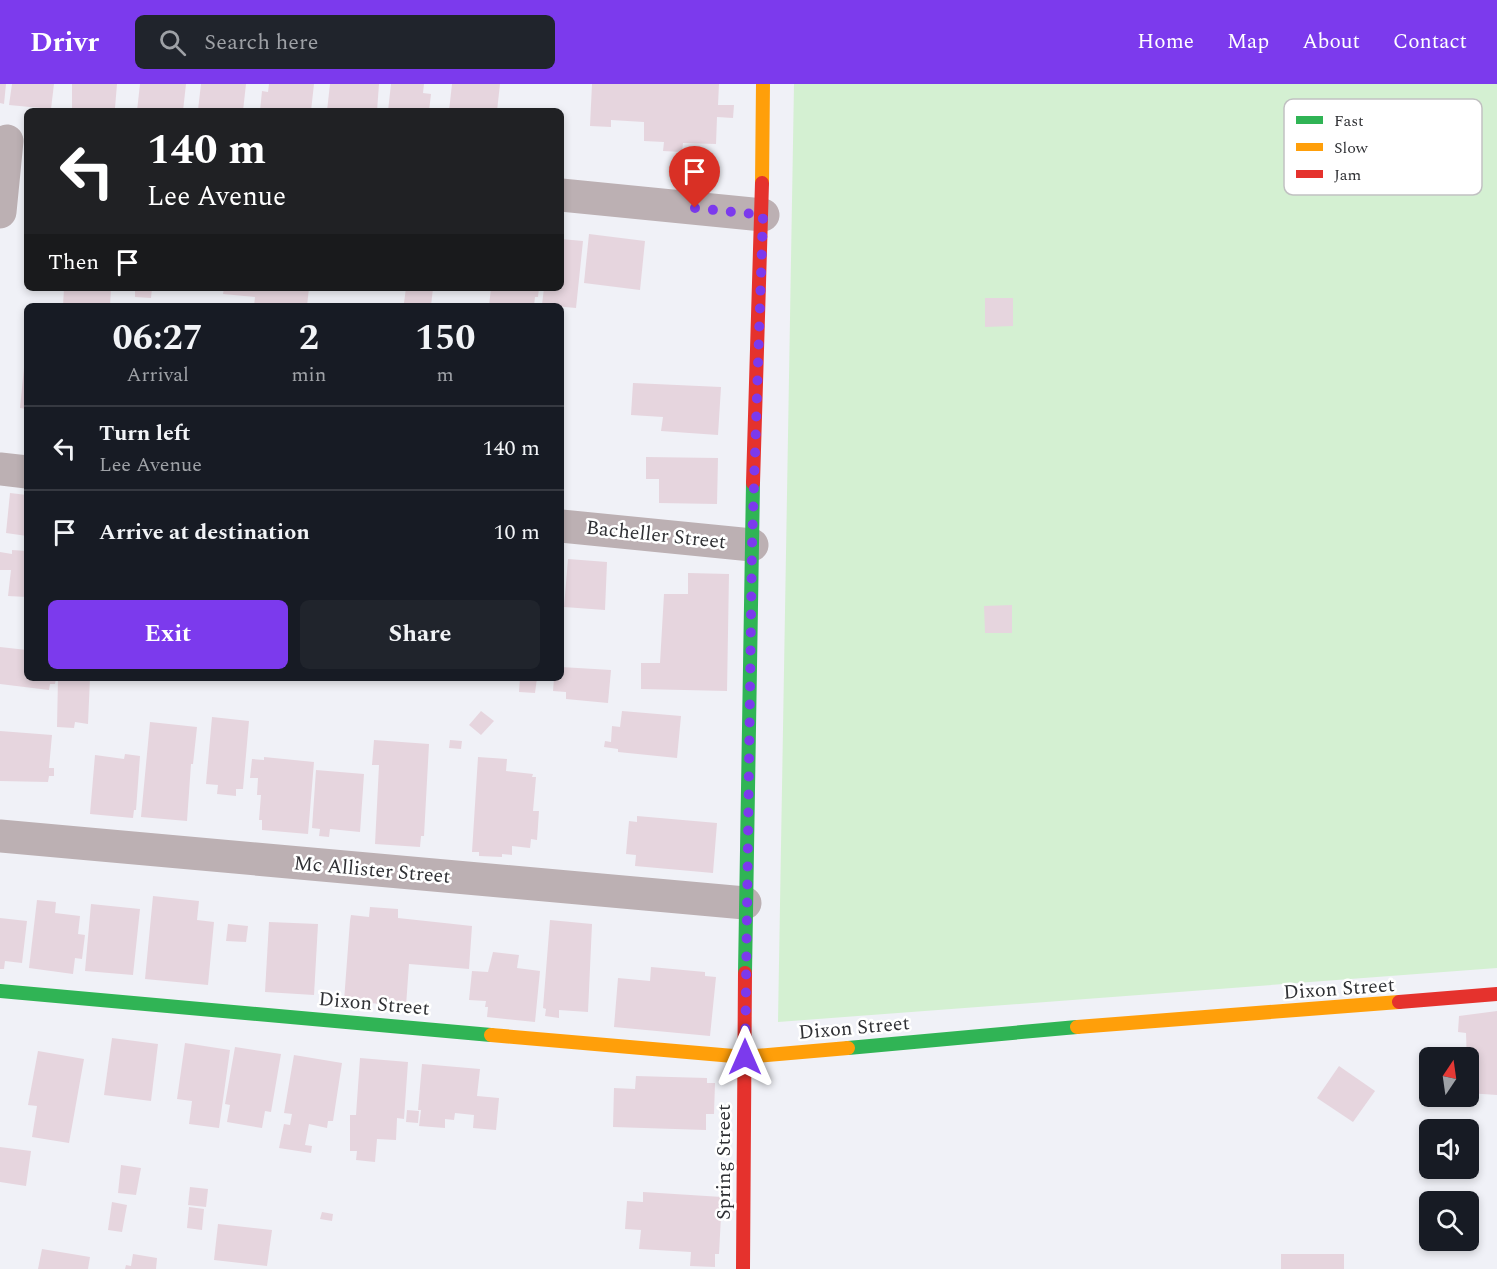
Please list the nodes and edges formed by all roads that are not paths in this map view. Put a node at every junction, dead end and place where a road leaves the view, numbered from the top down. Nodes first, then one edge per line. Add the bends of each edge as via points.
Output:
1 (763, 84) edge
2 (11, 141) edge
3 (564, 195) edge
4 (0, 212) edge
5 (763, 215) junction
6 (0, 469) edge
7 (24, 472) edge
8 (564, 526) edge
9 (752, 545) junction
10 (0, 836) edge
11 (745, 903) junction
12 (0, 991) edge
13 (1497, 994) edge
14 (745, 1057) junction
15 (743, 1269) edge

1 - 5 street, Spring Street
2 - 4 street
3 - 5 street
5 - 9 street, Spring Street
6 - 7 street
8 - 9 street, Bacheller Street
9 - 11 street, Spring Street
10 - 11 street, Mc Allister Street
11 - 14 street, Spring Street
12 - 14 street, Dixon Street
13 - 14 street, Dixon Street
14 - 15 street, Spring Street

